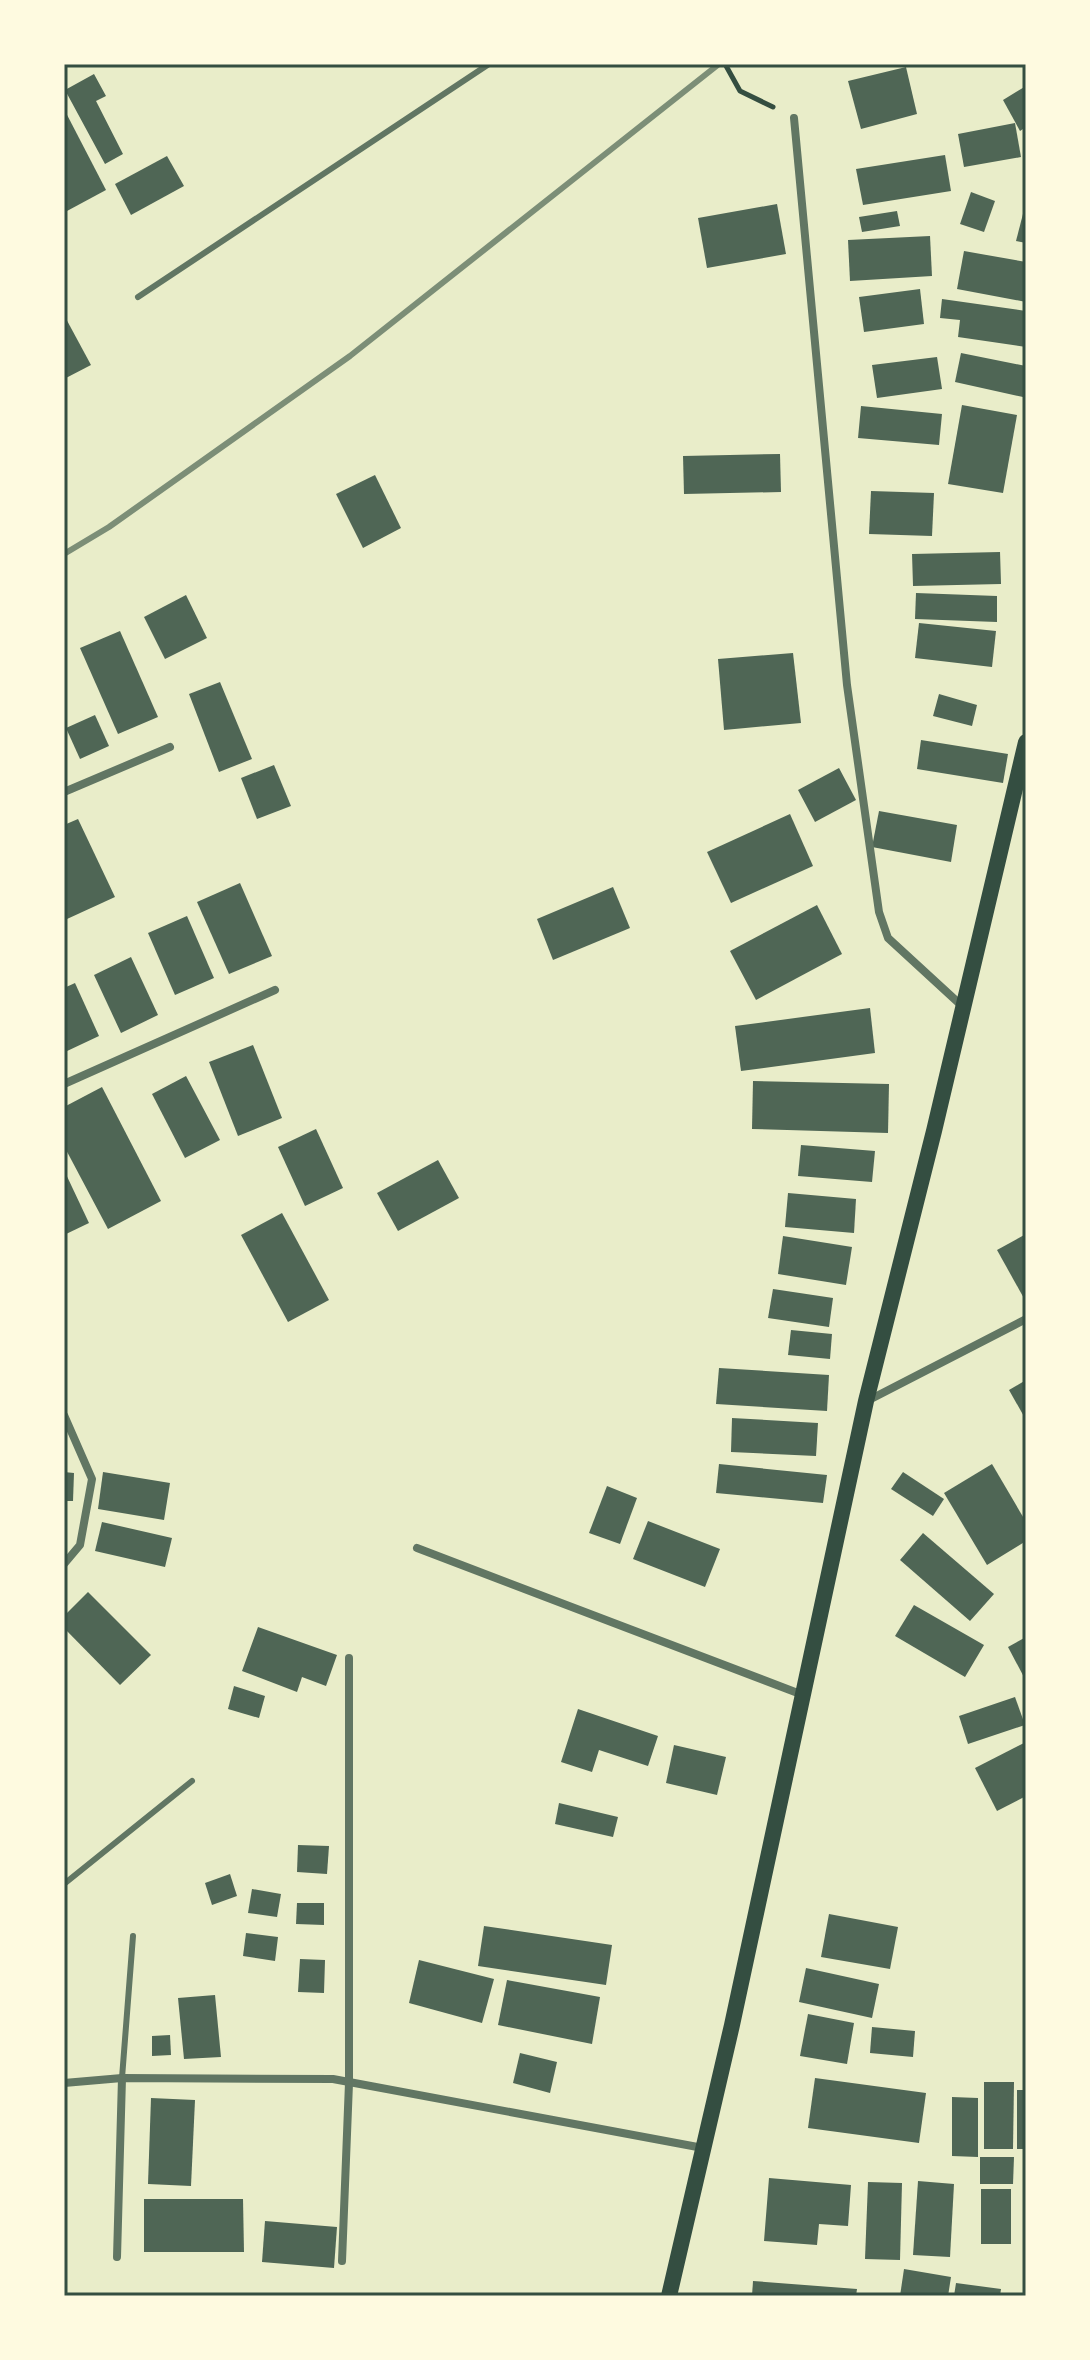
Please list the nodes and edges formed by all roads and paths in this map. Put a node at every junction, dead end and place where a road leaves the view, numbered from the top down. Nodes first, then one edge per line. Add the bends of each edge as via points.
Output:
1 (489, 64) edge
2 (725, 64) edge
3 (794, 118) joint
4 (138, 297) dead end
5 (1026, 742) edge
6 (170, 747) dead end
7 (64, 792) edge
8 (275, 990) dead end
9 (964, 1007) junction
10 (64, 1084) edge
11 (1026, 1319) edge
12 (866, 1401) junction
13 (64, 1415) edge
14 (417, 1548) dead end
15 (64, 1564) edge
16 (349, 1658) dead end
17 (803, 1695) junction
18 (192, 1781) dead end
19 (64, 1884) edge
20 (133, 1936) dead end
21 (122, 2078) junction
22 (64, 2083) edge
23 (349, 2083) junction
24 (703, 2148) junction
25 (117, 2257) dead end
26 (342, 2261) dead end
27 (669, 2296) edge

1 - 4 lane
2 - 3 path via 740,91
3 - 9 street via 847,685 879,912 888,938
5 - 9 main road
6 - 7 street
8 - 10 street
9 - 12 main road
11 - 12 street
12 - 17 main road
13 - 15 street via 92,1479 80,1545
14 - 17 street
16 - 23 street
17 - 24 main road
18 - 19 lane
20 - 21 lane
21 - 22 street
21 - 23 street
21 - 25 street
23 - 24 street
23 - 26 street
24 - 27 main road

